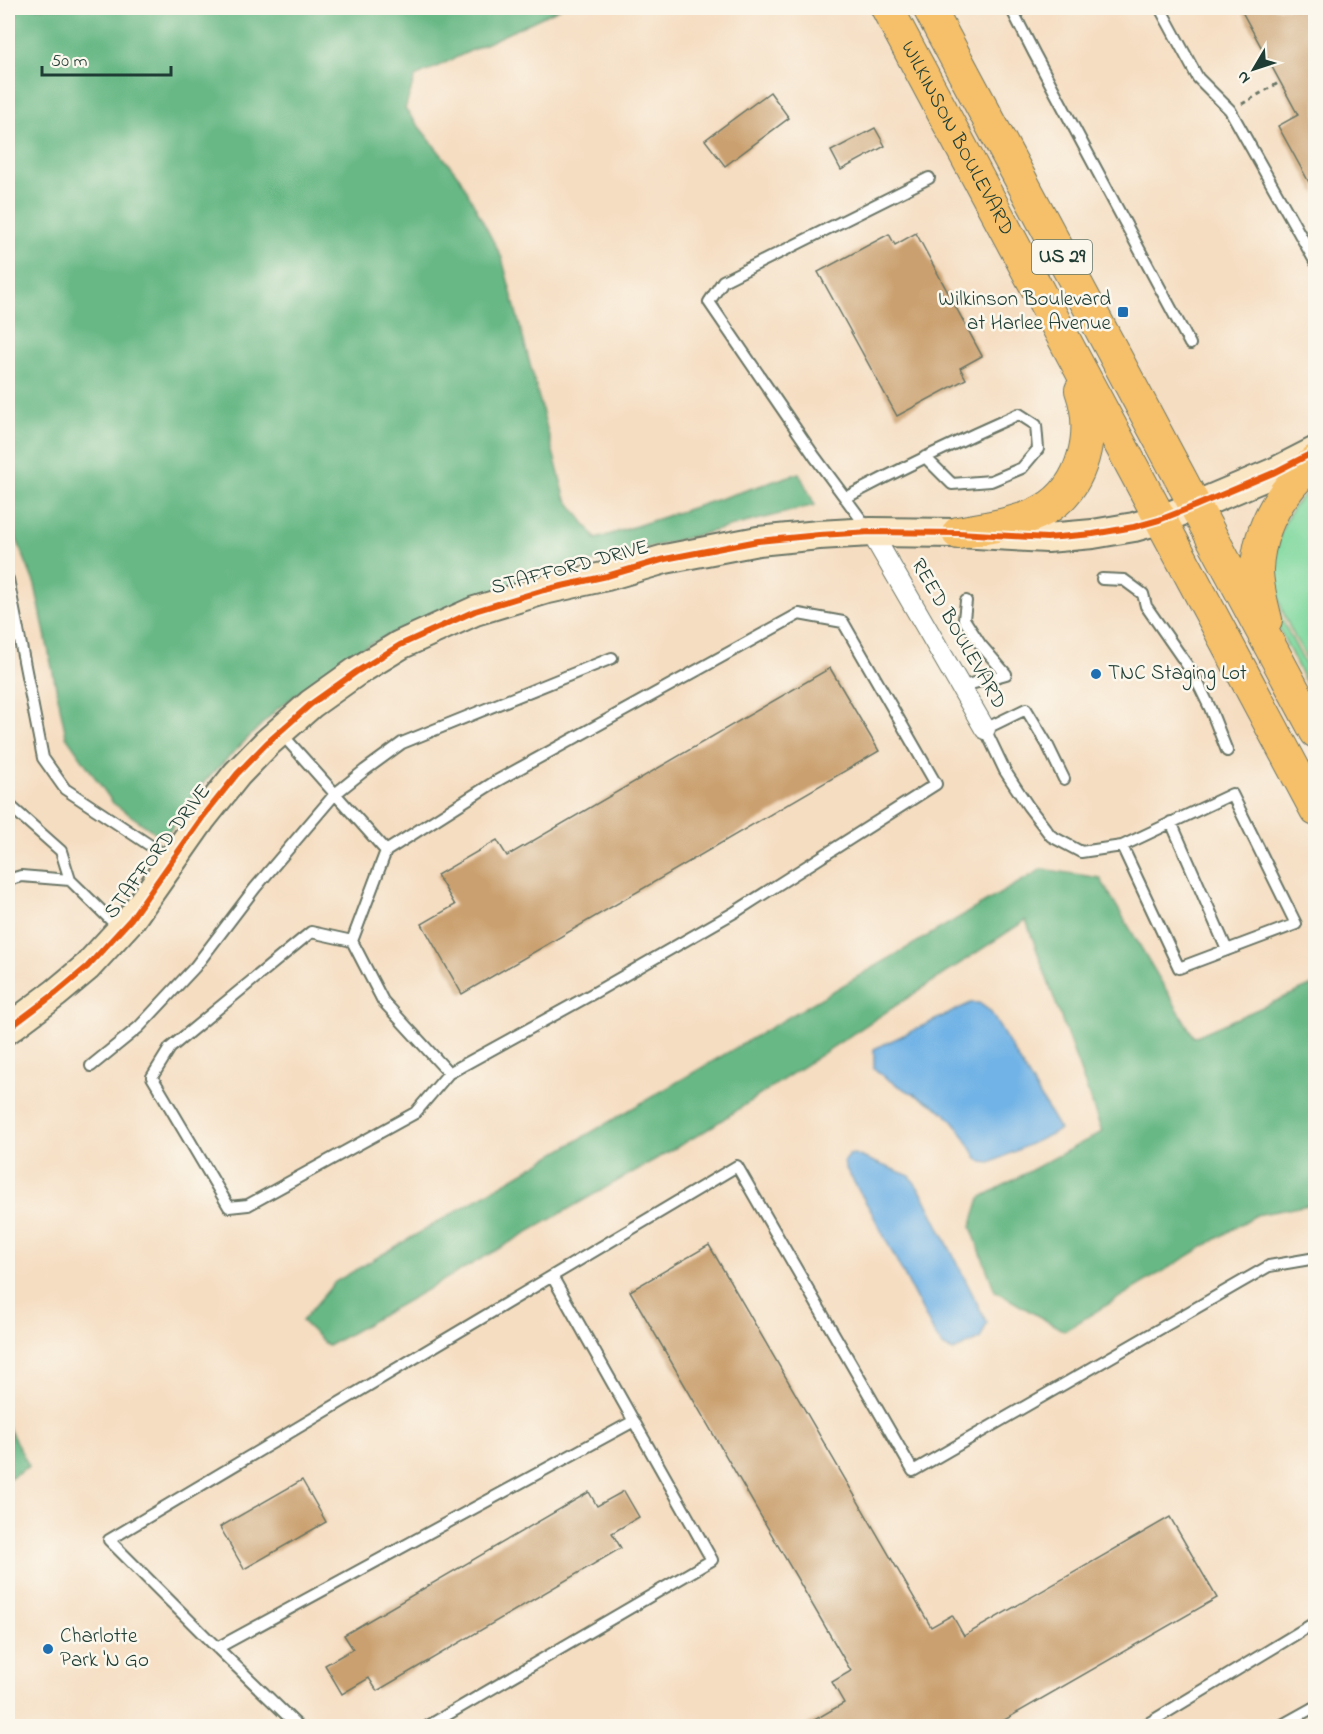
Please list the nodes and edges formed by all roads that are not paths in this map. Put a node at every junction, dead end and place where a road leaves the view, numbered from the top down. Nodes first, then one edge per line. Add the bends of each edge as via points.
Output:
1 (887, 8) edge
2 (929, 8) edge
3 (1011, 8) edge
4 (1160, 8) edge
5 (928, 178) dead end
6 (1316, 263) edge
7 (1063, 338) junction
8 (1190, 344) dead end
9 (1316, 451) edge
10 (925, 457) junction
11 (1316, 460) edge
12 (845, 498) junction
13 (1195, 506) junction
14 (1159, 520) junction
15 (871, 532) junction
16 (958, 533) junction
17 (8, 579) edge
18 (1102, 579) dead end
19 (966, 601) dead end
20 (612, 658) dead end
21 (1280, 667) junction
22 (960, 687) junction
23 (985, 729) junction
24 (280, 732) junction
25 (1316, 732) edge
26 (1227, 751) dead end
27 (1064, 779) dead end
28 (334, 794) junction
29 (8, 804) edge
30 (1316, 810) edge
31 (1172, 822) junction
32 (1122, 846) junction
33 (386, 852) junction
34 (172, 860) junction
35 (8, 880) edge
36 (70, 880) junction
37 (121, 931) junction
38 (352, 941) junction
39 (1227, 950) junction
40 (8, 1029) edge
41 (91, 1066) dead end
42 (449, 1073) junction
43 (1316, 1258) edge
44 (552, 1276) junction
45 (634, 1421) junction
46 (1316, 1622) edge
47 (217, 1648) junction
48 (1316, 1706) edge
49 (298, 1726) edge
50 (428, 1726) edge
51 (1144, 1726) edge
52 (1280, 1726) edge

1 - 7 main road, WILKINSON BOULEVARD / US 29
2 - 13 main road, WILKINSON BOULEVARD / US 29
3 - 8 lane
4 - 6 lane via 1198,78 1230,110
5 - 12 lane via 723,281 709,303
7 - 14 main road, WILKINSON BOULEVARD / US 29
7 - 16 main road via 1084,397 1088,425 1075,477 1043,511
9 - 13 street, STAFFORD DRIVE
10 - 10 lane via 1019,414 1036,425 1038,449 1022,468 991,481 952,484
10 - 12 lane
11 - 21 main road via 1276,506 1259,551 1261,600
12 - 15 lane
13 - 14 street, STAFFORD DRIVE
13 - 21 main road, WILKINSON BOULEVARD / US 29
14 - 16 street, STAFFORD DRIVE via 1093,534 1047,538
14 - 30 main road, WILKINSON BOULEVARD / US 29
15 - 16 street, STAFFORD DRIVE
15 - 22 street, REED BOULEVARD
15 - 24 street, STAFFORD DRIVE via 758,541 665,559 476,611 400,645 365,666 311,704
17 - 34 lane via 43,758 65,789
18 - 26 lane via 1124,580 1143,594 1146,606 1194,675
19 - 22 lane via 964,619 1006,674
20 - 28 lane via 402,743
21 - 25 main road, WILKINSON BOULEVARD / US 29
22 - 23 street, REED BOULEVARD
23 - 27 lane via 1026,709
23 - 32 lane via 1005,771 1051,836 1081,852
24 - 28 lane
24 - 34 street, STAFFORD DRIVE via 237,774
28 - 33 lane
28 - 41 lane via 195,967 139,1027
29 - 36 lane via 61,851
31 - 32 lane
31 - 39 lane
31 - 39 lane via 1232,794 1296,924
32 - 39 lane via 1179,968
33 - 38 lane
33 - 42 lane via 493,783 799,614 843,622 936,784 735,912
34 - 37 street, STAFFORD DRIVE
35 - 36 lane via 21,876
36 - 37 lane
37 - 40 street, STAFFORD DRIVE via 87,967
38 - 42 lane via 383,1001
38 - 42 lane via 311,932 170,1048 152,1077 230,1207 248,1205 415,1113
43 - 44 lane via 1269,1266 913,1471 737,1166
44 - 45 lane
44 - 47 lane via 109,1540
45 - 47 lane
45 - 50 lane via 712,1560
46 - 51 lane
47 - 49 lane
48 - 52 lane

